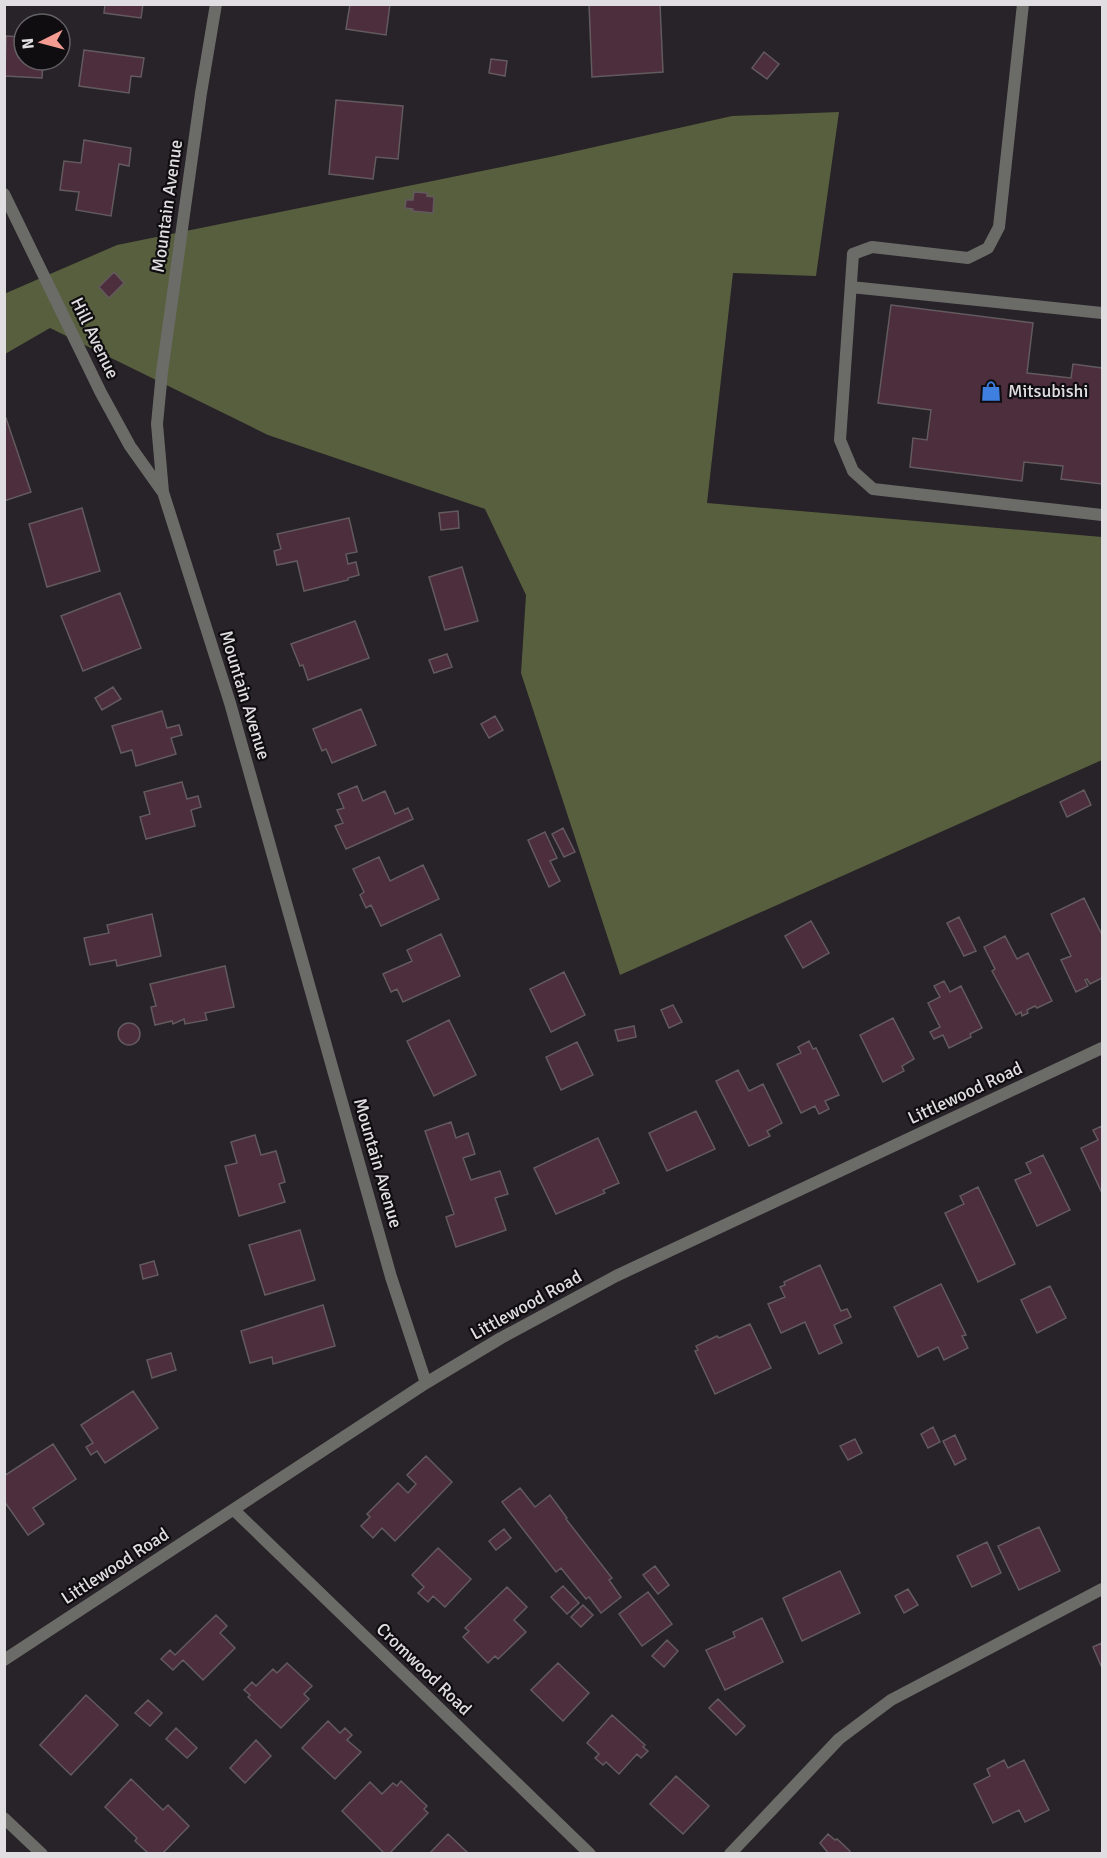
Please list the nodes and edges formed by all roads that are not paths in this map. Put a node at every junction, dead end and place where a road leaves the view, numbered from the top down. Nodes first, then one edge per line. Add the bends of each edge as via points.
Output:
1 (216, 4) edge
2 (1023, 4) edge
3 (4, 194) edge
4 (851, 287) junction
5 (1102, 313) edge
6 (163, 492) junction
7 (1102, 515) edge
8 (1102, 1048) edge
9 (426, 1383) junction
10 (234, 1510) junction
11 (1102, 1589) edge
12 (4, 1660) edge
13 (4, 1818) edge
14 (42, 1854) edge
15 (590, 1854) edge
16 (730, 1854) edge

1 - 6 street, Mountain Avenue via 162,372 157,424
2 - 4 street via 999,227 988,248 968,258 872,247 854,254
3 - 6 street, Hill Avenue via 101,393 130,446
4 - 5 street
4 - 7 street via 840,440 853,471 873,489
6 - 9 street, Mountain Avenue via 230,703 391,1278
8 - 9 street, Littlewood Road via 615,1276
9 - 10 street, Littlewood Road
10 - 12 street, Littlewood Road
10 - 15 street, Cromwood Road
11 - 16 street via 891,1700 839,1739
13 - 14 street

